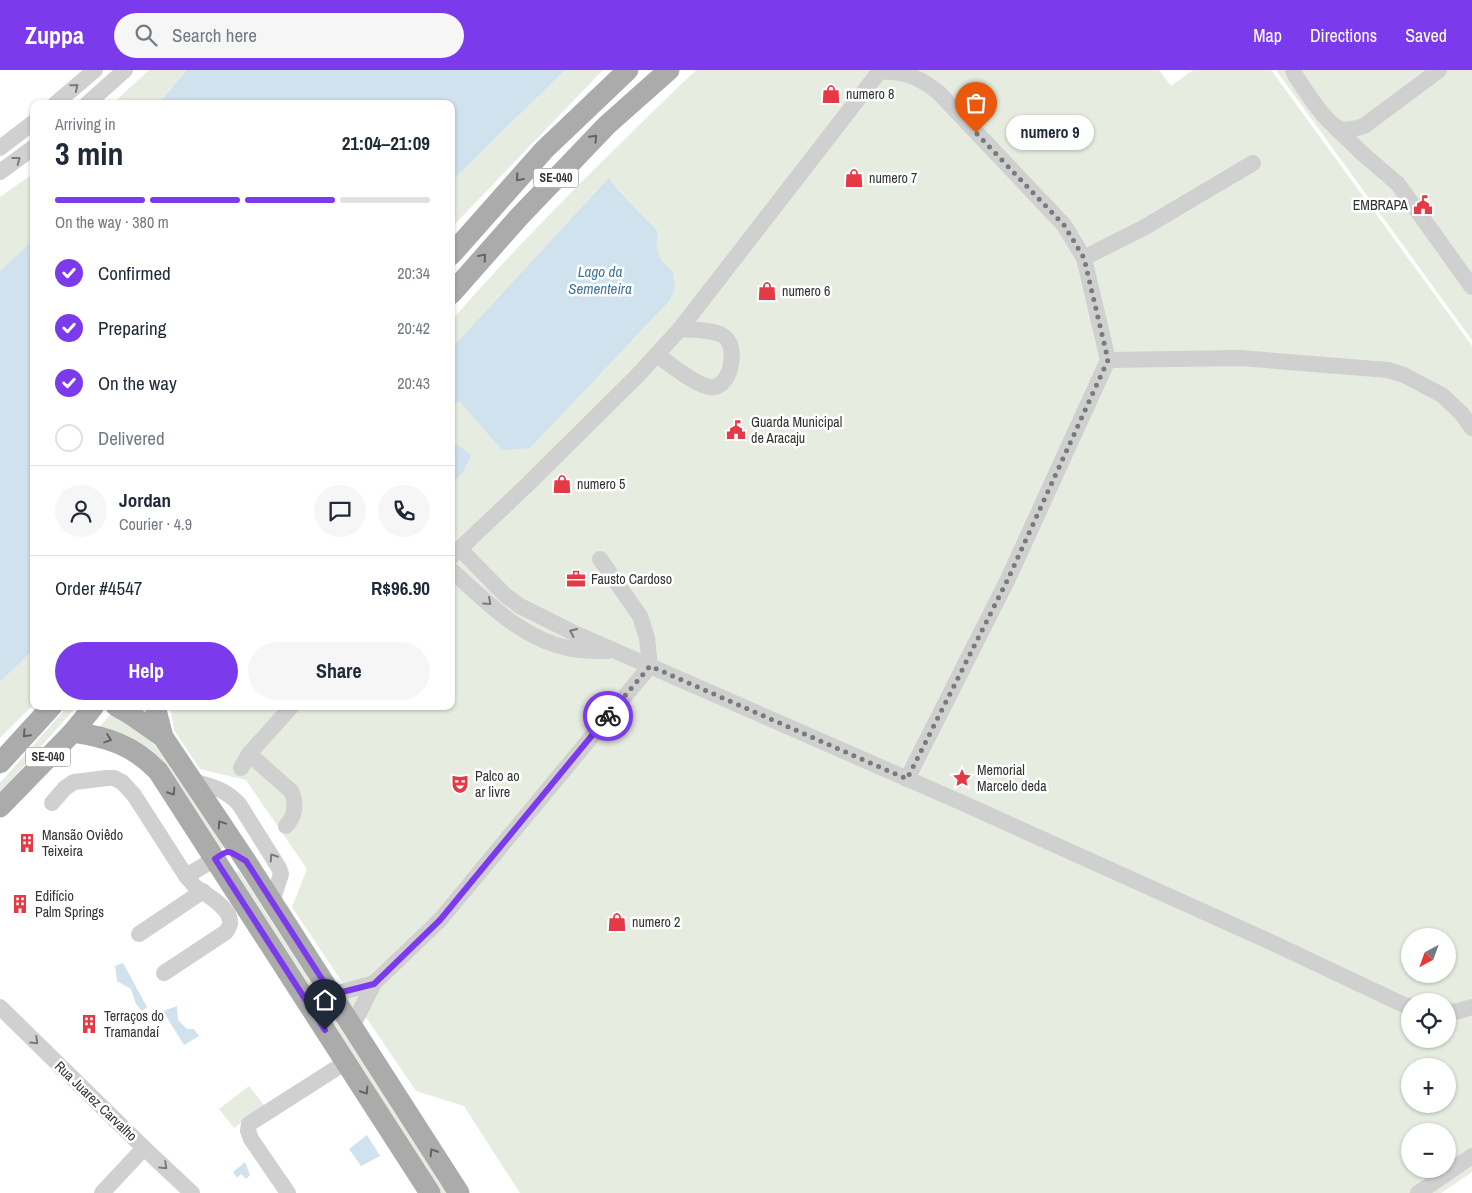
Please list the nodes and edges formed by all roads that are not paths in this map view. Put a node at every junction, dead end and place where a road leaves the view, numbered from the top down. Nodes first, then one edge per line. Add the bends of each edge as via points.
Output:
1 (96, 70) edge
2 (125, 70) edge
3 (628, 70) edge
4 (669, 70) edge
5 (1293, 70) edge
6 (1439, 70) edge
7 (60, 100) edge
8 (91, 100) edge
9 (30, 124) edge
10 (1334, 126) junction
11 (3, 140) edge
12 (30, 150) edge
13 (1253, 163) dead end
14 (0, 172) edge
15 (455, 250) edge
16 (1084, 258) junction
17 (1472, 287) edge
18 (455, 289) edge
19 (680, 329) junction
20 (657, 355) junction
21 (1108, 360) junction
22 (1472, 428) edge
23 (456, 553) edge
24 (600, 559) dead end
25 (455, 574) edge
26 (616, 651) junction
27 (650, 666) junction
28 (48, 710) edge
29 (91, 710) edge
30 (123, 710) edge
31 (156, 710) edge
32 (289, 710) edge
33 (73, 732) junction
34 (163, 737) junction
35 (0, 763) edge
36 (907, 779) junction
37 (192, 781) junction
38 (52, 803) dead end
39 (0, 807) edge
40 (286, 826) dead end
41 (215, 859) junction
42 (246, 861) junction
43 (186, 876) junction
44 (203, 891) junction
45 (272, 902) junction
46 (139, 934) dead end
47 (164, 973) dead end
48 (374, 984) junction
49 (331, 993) junction
50 (1401, 1004) edge
51 (0, 1007) edge
52 (1472, 1007) edge
53 (1456, 1012) edge
54 (352, 1027) junction
55 (346, 1062) junction
56 (144, 1148) junction
57 (1472, 1156) edge
58 (102, 1193) edge
59 (192, 1193) edge
60 (288, 1193) edge
61 (430, 1193) edge
62 (459, 1193) edge
63 (1418, 1193) edge

7 -> 1 street
2 - 8 street
3 -> 15 main road, SE-040 via 544,150
18 -> 4 main road, SE-040 via 607,125
5 - 10 street
6 - 10 street via 1364,126 1353,130
9 - 11 street
10 - 17 street via 1398,184
14 -> 12 street
13 - 16 street via 1145,227
16 - 19 street via 1064,225 939,93 925,82 889,70 879,72
16 - 21 street
19 - 20 street
19 - 20 street via 708,331 726,338 733,357 721,383 710,387 703,384
20 - 23 street
21 - 22 street via 1240,358 1388,370 1442,394
21 - 36 street via 1008,579
26 -> 23 street via 520,606
24 - 27 street via 640,616 647,638
25 -> 26 street via 527,633 570,649
26 - 27 street
27 - 36 street
27 - 48 street via 440,920
28 -> 35 main road, SE-040
29 - 33 main road, SE-040
30 - 34 main road
31 - 34 main road
32 - 40 street via 245,761 291,791 294,814
33 - 39 main road, SE-040
33 -> 41 main road via 123,744 147,760 166,782
34 - 37 main road
36 - 50 street
42 -> 37 main road
45 -> 37 street via 280,868 239,804 223,790
38 - 43 street via 74,782 114,778 122,782 134,795
41 - 42 main road via 229,851
41 - 43 street
41 - 55 main road
42 - 45 main road
43 - 44 street
44 - 46 street
44 - 47 street via 223,908 230,924 226,932
45 - 49 main road
48 - 49 street
48 - 54 street
49 - 54 main road
51 -> 56 street, Rua Juarez Carvalho
52 - 53 street
62 -> 54 main road
55 - 60 street via 249,1124 251,1139
55 -> 61 main road
56 - 58 street
56 -> 59 street, Rua Juarez Carvalho
57 - 63 street

